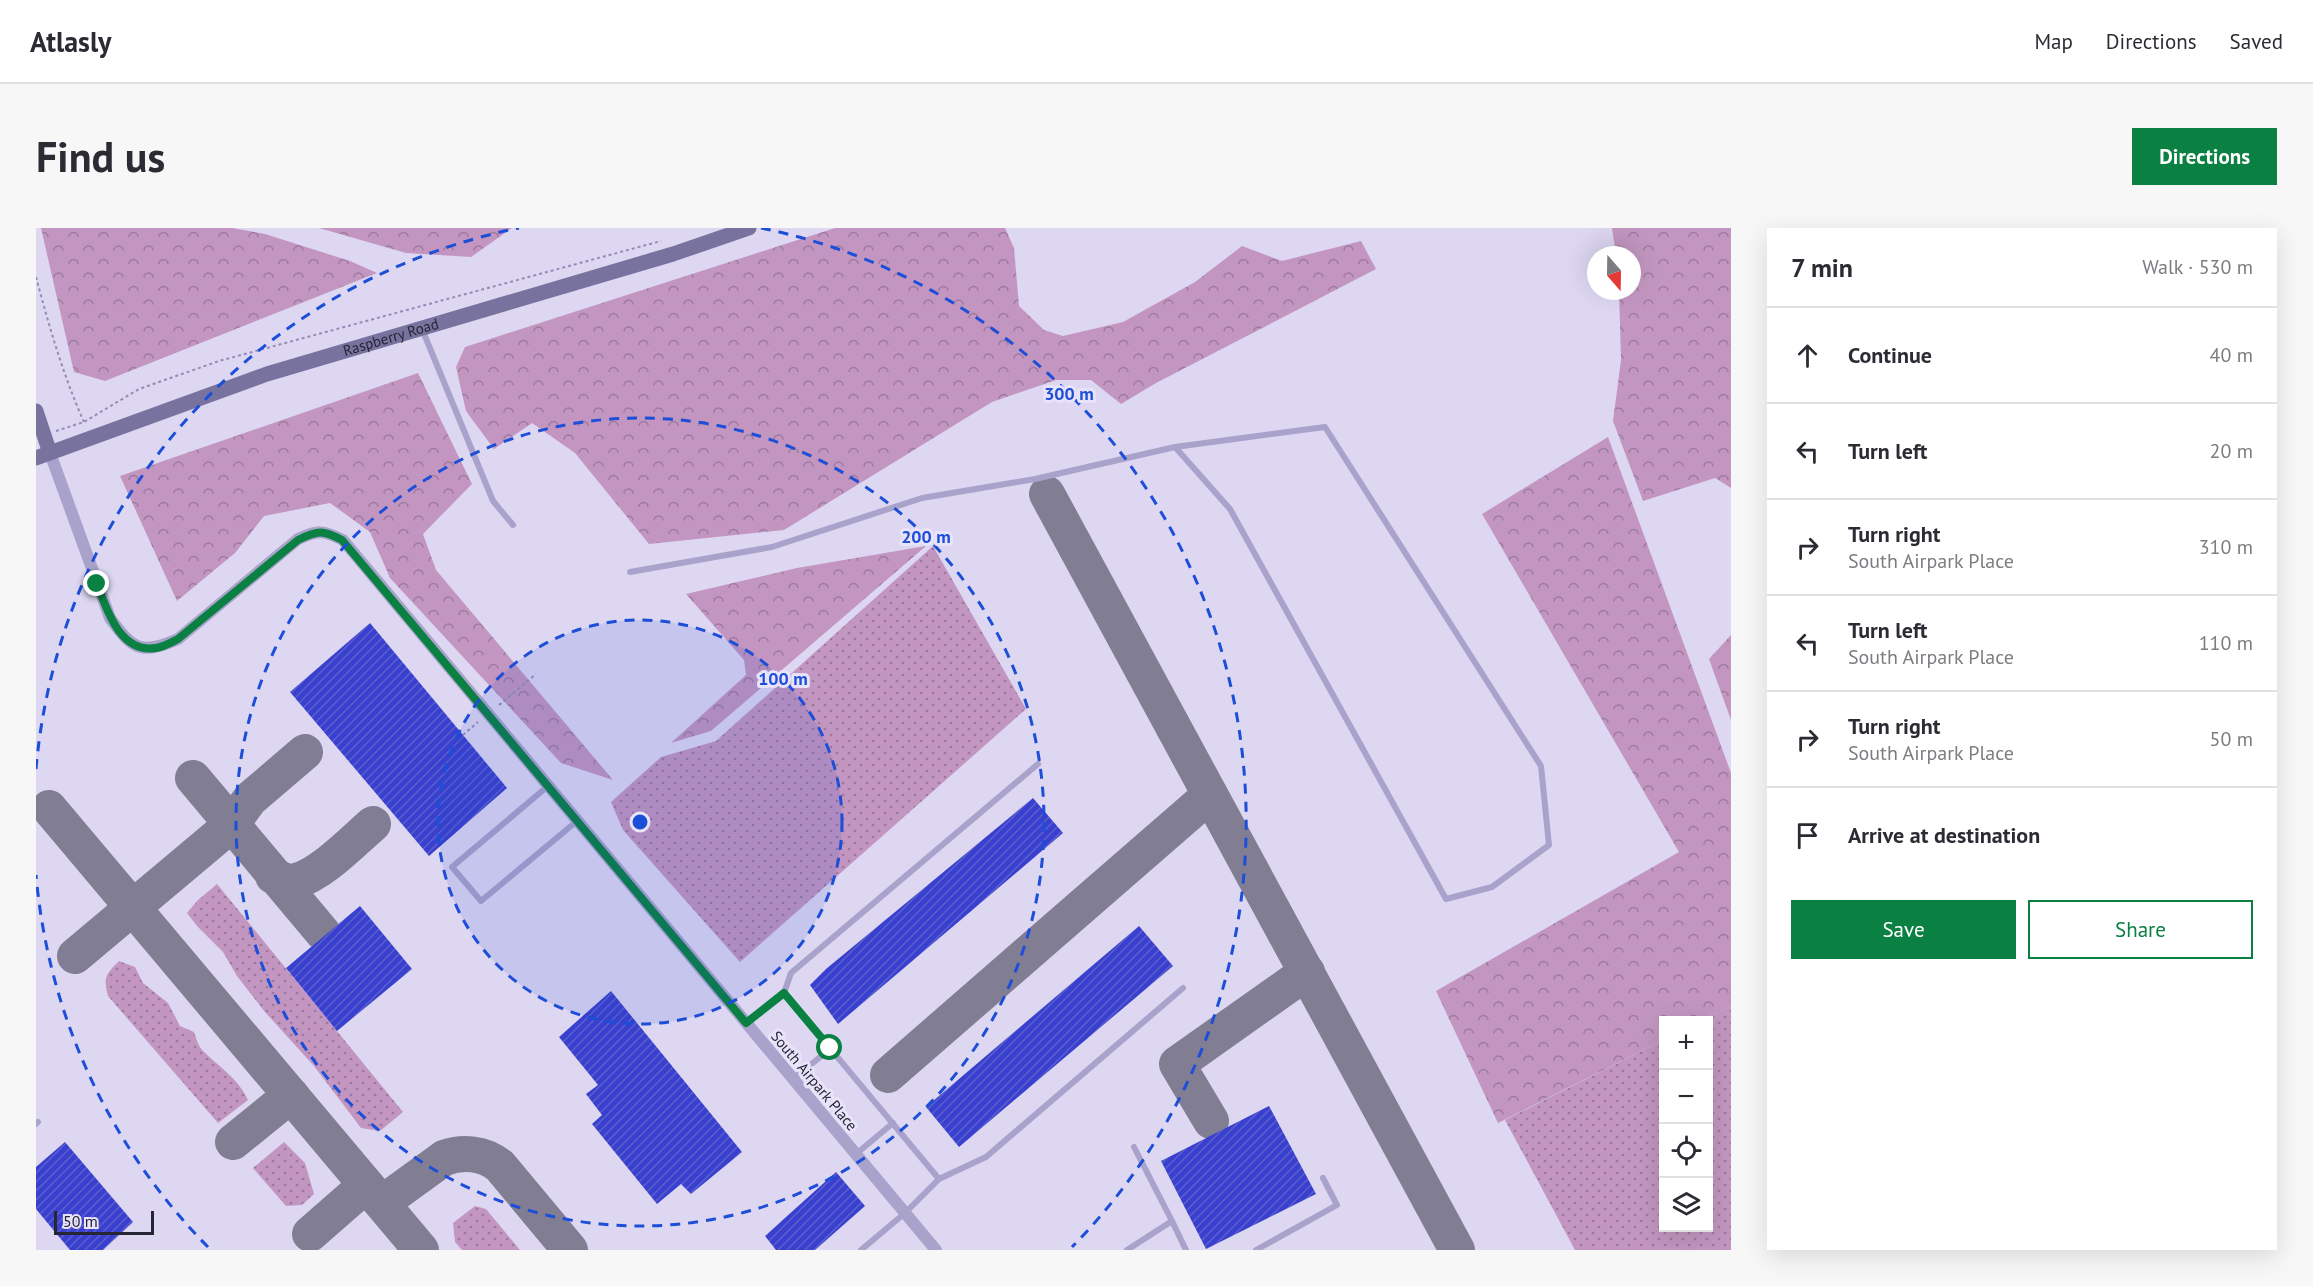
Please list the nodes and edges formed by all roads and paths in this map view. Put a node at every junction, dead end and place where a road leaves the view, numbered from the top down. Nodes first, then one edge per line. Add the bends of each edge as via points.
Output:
1 (749, 228) edge
2 (651, 244) dead end
3 (36, 277) edge
4 (422, 329) junction
5 (36, 411) edge
6 (84, 422) junction
7 (44, 434) junction
8 (1175, 447) junction
9 (43, 455) edge
10 (513, 525) dead end
11 (630, 572) dead end
12 (536, 674) dead end
13 (500, 705) dead end
14 (482, 720) dead end
15 (463, 735) dead end
16 (1038, 764) dead end
17 (548, 786) junction
18 (577, 821) junction
19 (1183, 988) dead end
20 (784, 993) junction
21 (746, 1023) junction
22 (830, 1048) junction
23 (793, 1079) junction
24 (893, 1123) junction
25 (1134, 1147) dead end
26 (856, 1154) junction
27 (1323, 1178) dead end
28 (939, 1179) junction
29 (905, 1213) junction
30 (1172, 1221) junction
31 (934, 1249) edge
32 (861, 1250) edge
33 (1127, 1250) edge
34 (1186, 1250) edge
35 (1256, 1250) edge

1 - 4 street, Raspberry Road via 673,255
2 - 6 path via 219,361 139,388
3 - 6 path via 54,342
4 - 9 street, Raspberry Road via 267,374
4 - 10 lane via 493,501
5 - 7 street
6 - 7 path
7 - 9 street
8 - 8 lane via 1230,509 1446,899 1492,887 1550,844 1541,766 1325,427
8 - 11 lane via 1035,479 922,498 772,547
9 - 17 street, South Airpark Place via 110,618 136,647 156,648 178,639 298,540 314,532 328,533 342,540
12 - 13 path
14 - 15 path
16 - 20 lane via 791,973
17 - 18 street, South Airpark Place
17 - 18 lane via 452,867 481,902
18 - 21 street, South Airpark Place
19 - 28 lane via 986,1158
20 - 21 lane
20 - 22 lane
21 - 23 street, South Airpark Place
22 - 23 lane
22 - 24 lane
23 - 26 street, South Airpark Place
24 - 26 lane
24 - 28 lane
25 - 30 lane
26 - 29 street, South Airpark Place
27 - 35 lane via 1337,1205
28 - 29 lane
29 - 31 street, South Airpark Place
29 - 32 lane
30 - 33 lane
30 - 34 lane

